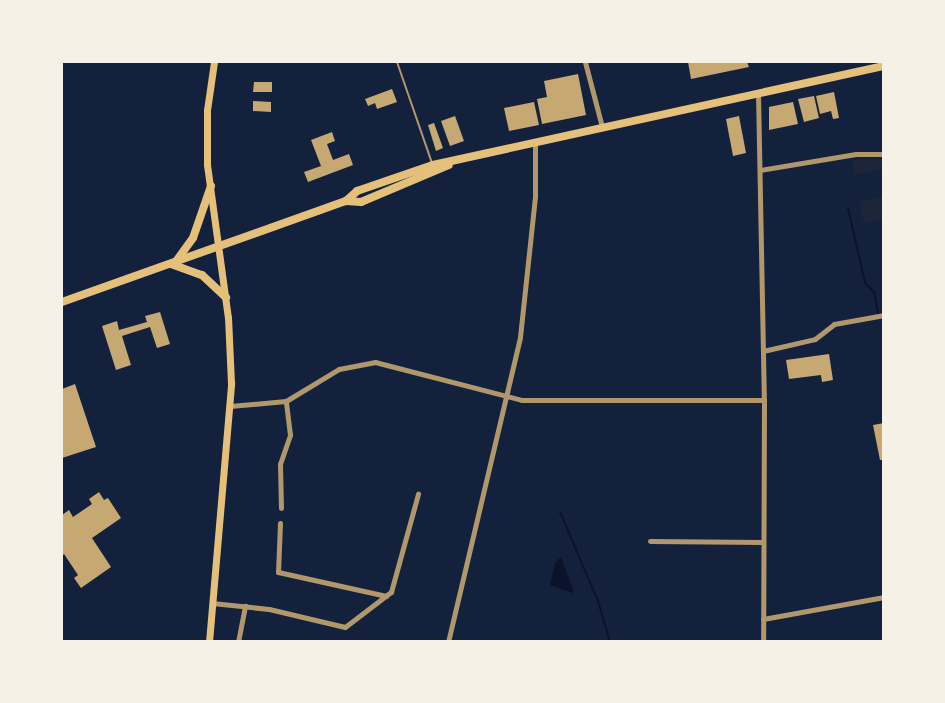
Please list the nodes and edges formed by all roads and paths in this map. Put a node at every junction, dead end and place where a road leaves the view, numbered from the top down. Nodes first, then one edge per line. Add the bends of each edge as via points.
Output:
1 (214, 62) edge
2 (397, 62) edge
3 (585, 62) edge
4 (884, 66) edge
5 (758, 93) junction
6 (602, 127) junction
7 (535, 142) junction
8 (884, 154) edge
9 (450, 164) junction
10 (433, 165) junction
11 (760, 170) junction
12 (211, 186) junction
13 (346, 201) junction
14 (218, 246) junction
15 (172, 263) junction
16 (226, 297) junction
17 (62, 302) edge
18 (884, 315) edge
19 (763, 351) junction
20 (508, 397) junction
21 (764, 399) junction
22 (286, 401) junction
23 (230, 406) junction
24 (417, 494) dead end
25 (281, 508) dead end
26 (280, 523) dead end
27 (650, 542) dead end
28 (763, 543) junction
29 (386, 596) junction
30 (884, 597) edge
31 (212, 603) junction
32 (245, 606) junction
33 (763, 619) junction
34 (450, 641) edge
35 (208, 642) edge
36 (238, 642) edge
37 (430, 642) edge
38 (439, 642) edge
39 (763, 642) edge

1 - 12 main road via 207,110
2 - 10 lane
3 - 6 street
4 - 5 main road
5 - 6 main road
5 - 11 street
6 - 7 main road
7 - 9 main road
7 - 20 street via 535,196 523,319
8 - 11 street via 856,154
9 - 10 main road
9 - 13 main road via 361,202
10 - 13 main road via 357,191
11 - 19 street
12 - 14 main road
12 - 15 main road via 192,241
13 - 14 main road
14 - 15 main road
14 - 16 main road
15 - 16 main road via 202,274
15 - 17 main road
16 - 23 main road
18 - 19 street via 834,324 815,339
19 - 21 street
20 - 21 street
20 - 22 street via 375,362 339,369
20 - 34 street
21 - 28 street
22 - 23 street
22 - 25 street via 289,443 280,464
23 - 31 main road
24 - 29 street via 391,592
26 - 29 street via 278,572
27 - 28 street
28 - 33 street
29 - 32 street via 345,627
30 - 33 street
31 - 32 street
31 - 35 main road
32 - 36 street
33 - 39 street
37 - 38 street

